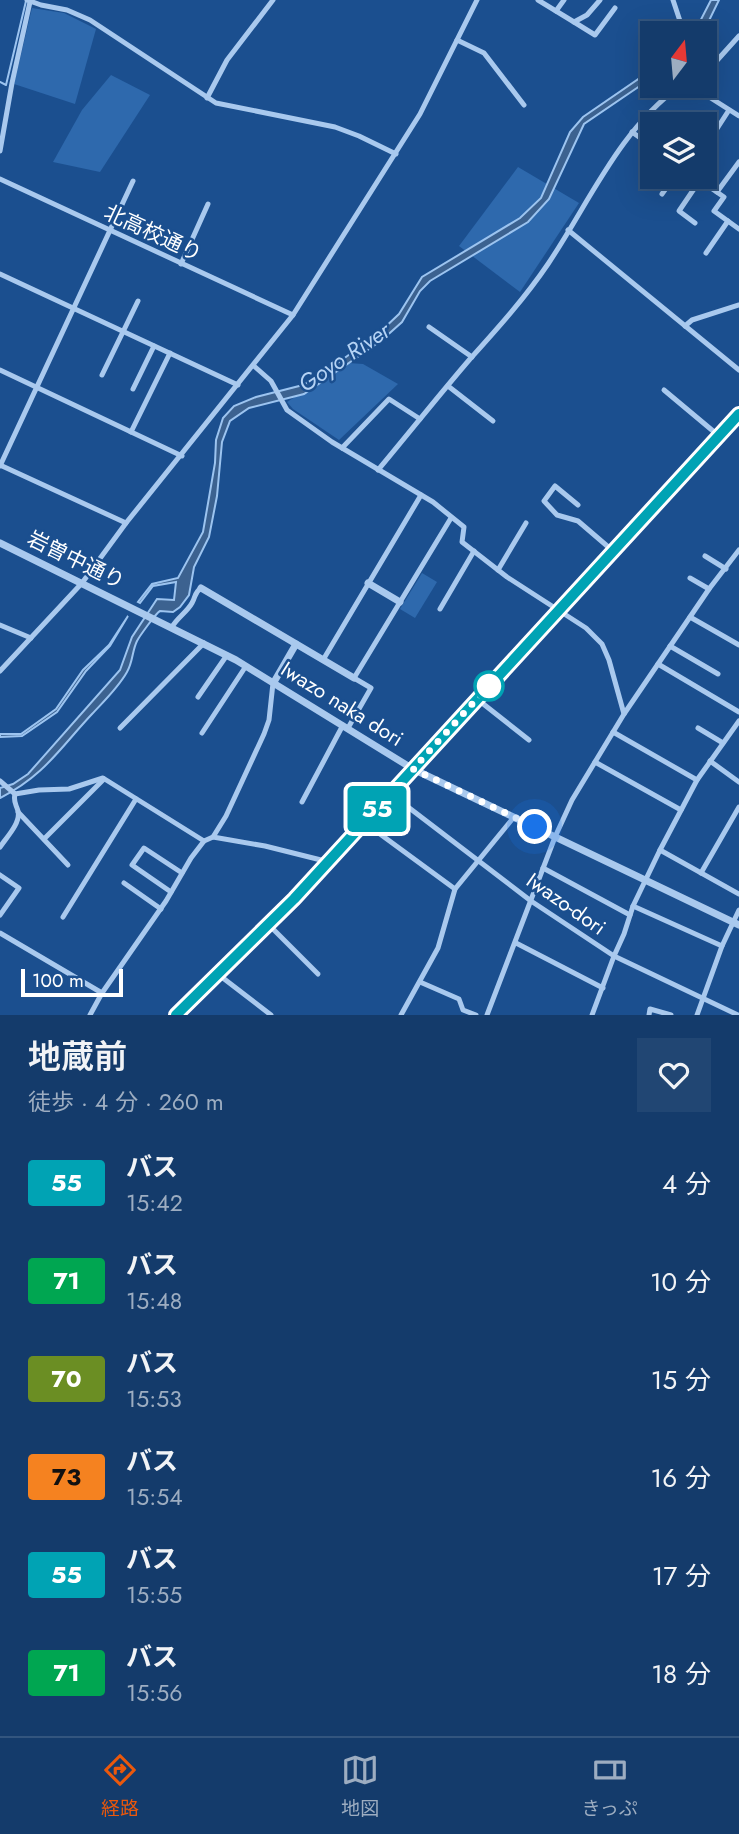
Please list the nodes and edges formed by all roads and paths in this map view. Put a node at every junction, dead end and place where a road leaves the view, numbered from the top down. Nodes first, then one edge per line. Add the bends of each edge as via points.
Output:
1 (273, 0) edge
2 (477, 0) edge
3 (538, 0) edge
4 (564, 0) edge
5 (600, 0) edge
6 (673, 0) edge
7 (29, 1) edge
8 (42, 3) edge
9 (615, 8) dead end
10 (556, 11) junction
11 (680, 21) edge
12 (574, 22) junction
13 (739, 36) edge
14 (457, 40) junction
15 (718, 59) edge
16 (206, 98) junction
17 (664, 98) edge
18 (711, 98) edge
19 (524, 105) dead end
20 (729, 110) junction
21 (739, 116) edge
22 (717, 128) edge
23 (632, 132) junction
24 (640, 138) edge
25 (0, 151) edge
26 (396, 153) junction
27 (739, 162) edge
28 (0, 179) edge
29 (133, 181) dead end
30 (666, 189) edge
31 (692, 189) edge
32 (713, 189) edge
33 (717, 192) junction
34 (662, 194) dead end
35 (208, 204) dead end
36 (728, 221) junction
37 (695, 223) dead end
38 (739, 229) edge
39 (568, 230) junction
40 (110, 231) junction
41 (706, 253) dead end
42 (181, 264) junction
43 (0, 274) edge
44 (138, 301) dead end
45 (74, 309) junction
46 (737, 309) edge
47 (293, 315) junction
48 (685, 326) junction
49 (429, 327) dead end
50 (124, 332) junction
51 (154, 346) junction
52 (170, 353) junction
53 (472, 357) junction
54 (254, 366) junction
55 (0, 370) edge
56 (739, 370) edge
57 (102, 375) dead end
58 (238, 385) junction
59 (448, 386) junction
60 (37, 387) junction
61 (134, 389) dead end
62 (664, 390) dead end
63 (739, 414) edge
64 (421, 419) junction
65 (493, 421) dead end
66 (131, 432) junction
67 (719, 436) junction
68 (342, 448) junction
69 (182, 456) junction
70 (0, 465) edge
71 (378, 470) junction
72 (421, 495) junction
73 (578, 505) dead end
74 (451, 518) junction
75 (127, 523) junction
76 (526, 523) dead end
77 (0, 543) edge
78 (739, 550) edge
79 (474, 551) junction
80 (613, 551) junction
81 (705, 556) dead end
82 (737, 558) edge
83 (498, 569) junction
84 (726, 569) junction
85 (690, 578) dead end
86 (82, 583) junction
87 (368, 583) junction
88 (201, 588) joint
89 (709, 589) junction
90 (400, 602) junction
91 (440, 609) dead end
92 (559, 610) junction
93 (690, 617) junction
94 (156, 619) joint
95 (0, 625) edge
96 (172, 627) junction
97 (31, 638) junction
98 (204, 643) junction
99 (296, 644) junction
100 (739, 645) edge
101 (670, 646) junction
102 (226, 655) junction
103 (323, 660) junction
104 (658, 663) junction
105 (246, 666) junction
106 (0, 671) edge
107 (718, 674) dead end
108 (354, 678) junction
109 (274, 682) junction
110 (198, 697) dead end
111 (477, 699) junction
112 (739, 712) edge
113 (624, 714) junction
114 (739, 721) edge
115 (346, 727) junction
116 (120, 728) dead end
117 (698, 728) dead end
118 (202, 733) dead end
119 (613, 733) junction
120 (529, 740) dead end
121 (723, 743) junction
122 (710, 761) junction
123 (595, 762) junction
124 (413, 769) junction
125 (104, 779) junction
126 (697, 780) junction
127 (0, 781) edge
128 (739, 782) edge
129 (15, 794) junction
130 (391, 794) junction
131 (136, 799) junction
132 (302, 802) dead end
133 (739, 807) edge
134 (681, 810) junction
135 (18, 812) junction
136 (514, 817) junction
137 (365, 823) junction
138 (213, 837) junction
139 (555, 837) junction
140 (44, 839) junction
141 (204, 841) junction
142 (0, 848) edge
143 (660, 850) junction
144 (478, 860) junction
145 (329, 862) junction
146 (68, 865) dead end
147 (543, 868) junction
148 (182, 873) junction
149 (701, 873) junction
150 (0, 875) edge
151 (646, 880) junction
152 (124, 883) dead end
153 (455, 889) junction
154 (171, 892) junction
155 (739, 894) edge
156 (531, 901) junction
157 (633, 906) junction
158 (161, 909) junction
159 (739, 911) edge
160 (0, 915) edge
161 (630, 915) junction
162 (63, 917) dead end
163 (736, 924) edge
164 (269, 925) junction
165 (0, 933) edge
166 (516, 943) junction
167 (722, 946) junction
168 (614, 956) junction
169 (318, 974) dead end
170 (219, 975) junction
171 (420, 982) junction
172 (603, 988) junction
173 (102, 993) junction
174 (702, 998) junction
175 (90, 1015) edge
176 (176, 1015) edge
177 (271, 1015) edge
178 (401, 1015) edge
179 (476, 1015) edge
180 (487, 1015) edge
181 (592, 1015) edge
182 (649, 1015) edge
183 (671, 1015) edge
184 (697, 1015) edge
185 (738, 1015) edge

1 - 16 street
2 - 14 street
3 - 10 street
4 - 10 street
5 - 12 street
6 - 11 street
7 - 8 street
7 - 25 street
8 - 16 street via 90,20
9 - 12 street via 595,35
10 - 12 street
13 - 15 street
14 - 19 street via 484,53
14 - 26 street
16 - 26 street via 335,127
17 - 23 street
18 - 20 street
20 - 21 street
20 - 22 street
23 - 24 street
23 - 39 street
26 - 47 street
27 - 33 street
28 - 40 street, 北高校通り
29 - 40 street
30 - 34 street
31 - 37 street via 679,211
32 - 33 street
33 - 36 street via 724,197 714,211
35 - 42 street
36 - 38 street
36 - 41 street
39 - 48 street
39 - 53 street via 504,322
40 - 42 street, 北高校通り
40 - 45 street
42 - 47 street, 北高校通り
43 - 45 street
44 - 50 street
45 - 50 street
45 - 60 street
46 - 48 street via 692,320
47 - 54 street
48 - 56 street
49 - 53 street
50 - 51 street
50 - 57 street
51 - 52 street
51 - 61 street
52 - 58 street
52 - 66 street
53 - 59 street
54 - 58 street
54 - 68 street via 271,381 286,410
55 - 60 street
58 - 69 street
59 - 64 street
59 - 65 street
60 - 66 street
60 - 70 street
62 - 67 street
63 - 67 main road
64 - 68 street via 389,399
64 - 71 street
66 - 69 street
67 - 80 main road
68 - 71 street
69 - 75 street
70 - 75 street
71 - 72 street
72 - 74 street
72 - 87 street
73 - 80 street via 555,486 544,501 557,515 578,522
74 - 79 street via 464,527 463,542
74 - 90 street
75 - 86 street
76 - 83 street
77 - 86 street, 岩曽中通り
78 - 82 street
79 - 83 street
79 - 91 street
80 - 92 main road
81 - 84 street
82 - 84 street
83 - 92 street
84 - 89 street
85 - 89 street
86 - 94 street, 岩曽中通り
86 - 97 street
87 - 90 street
87 - 103 street
88 - 96 street
88 - 99 street
89 - 93 street
90 - 108 street
92 - 111 main road
92 - 113 street via 602,644
93 - 100 street
93 - 101 street
94 - 96 street, Iwazo naka dori
95 - 97 street
96 - 98 street, Iwazo naka dori
97 - 106 street
98 - 102 street, Iwazo naka dori
98 - 116 street
99 - 103 street
99 - 109 street
101 - 104 street
101 - 107 street
102 - 105 street, Iwazo naka dori
102 - 110 street
103 - 108 street
104 - 112 street
104 - 113 street
105 - 109 street, Iwazo naka dori
105 - 118 street
108 - 115 street via 371,688
109 - 115 street, Iwazo naka dori
109 - 138 street via 264,734
111 - 120 street
111 - 124 main road
113 - 119 street
114 - 121 street
115 - 124 street, Iwazo naka dori
115 - 132 street
117 - 121 street
119 - 123 street
119 - 126 street
121 - 122 street
122 - 126 street
122 - 128 street
123 - 134 street
123 - 139 street
124 - 130 main road
124 - 136 street, Iwazo naka dori
125 - 129 street via 69,789
125 - 131 street
125 - 140 street
126 - 134 street
127 - 129 street
129 - 135 street
130 - 137 main road
130 - 144 street, Iwazo-dori
131 - 141 street
131 - 162 street
133 - 149 street
134 - 143 street
135 - 140 street
135 - 142 street via 18,820
136 - 139 street, Iwazo naka dori
136 - 144 street
137 - 145 main road
137 - 153 street
138 - 141 street
138 - 145 street
139 - 147 street
139 - 151 street, Iwazo naka dori
140 - 146 street
141 - 148 street
143 - 149 street
143 - 151 street
144 - 153 street
144 - 156 street, Iwazo-dori
145 - 164 main road
147 - 156 street
147 - 161 street
148 - 154 street
148 - 154 street via 144,848 132,865
149 - 155 street
150 - 160 street via 19,888
151 - 157 street
151 - 163 street, Iwazo naka dori
152 - 158 street
153 - 171 street via 438,948
154 - 158 street
156 - 166 street
156 - 168 street, Iwazo-dori
157 - 161 street
157 - 167 street
158 - 173 street
159 - 163 street
161 - 168 street
163 - 167 street
164 - 169 street
164 - 170 main road
165 - 173 street
166 - 172 street
166 - 180 street
167 - 174 street
168 - 172 street
168 - 174 street, Iwazo-dori
170 - 176 main road
170 - 177 street
171 - 178 street
171 - 179 street via 459,999 463,1010
172 - 181 street
173 - 175 street
174 - 184 street
174 - 185 street, Iwazo-dori
182 - 183 street via 650,1009

